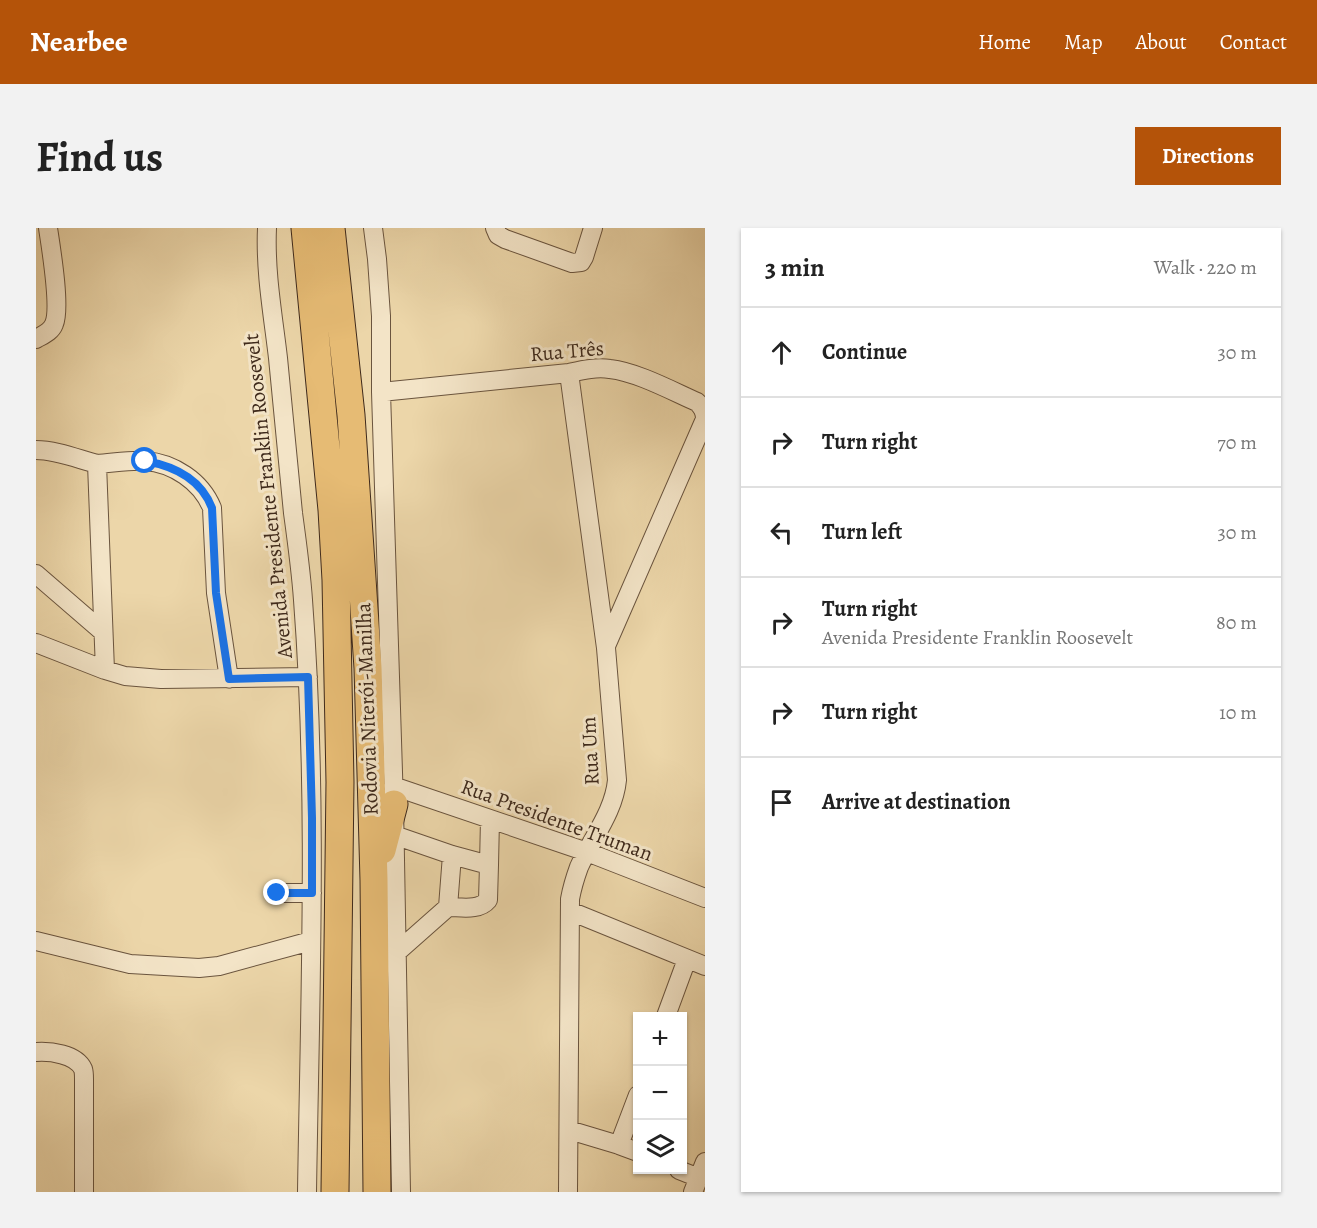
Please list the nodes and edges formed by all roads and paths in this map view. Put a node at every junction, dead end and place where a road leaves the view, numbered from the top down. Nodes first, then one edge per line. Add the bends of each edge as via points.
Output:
1 (48, 228) edge
2 (267, 228) edge
3 (331, 228) edge
4 (373, 228) edge
5 (495, 228) edge
6 (593, 228) edge
7 (302, 234) edge
8 (36, 339) edge
9 (569, 373) junction
10 (381, 392) junction
11 (36, 450) edge
12 (97, 464) junction
13 (36, 574) edge
14 (104, 632) junction
15 (36, 643) edge
16 (606, 648) junction
17 (105, 670) junction
18 (308, 677) junction
19 (229, 679) junction
20 (394, 795) junction
21 (490, 819) junction
22 (394, 835) junction
23 (587, 852) junction
24 (452, 855) junction
25 (489, 865) junction
26 (374, 880) junction
27 (277, 893) dead end
28 (312, 893) junction
29 (705, 898) edge
30 (448, 907) junction
31 (570, 911) junction
32 (36, 941) edge
33 (311, 941) junction
34 (396, 952) junction
35 (687, 958) junction
36 (705, 966) edge
37 (668, 1012) edge
38 (36, 1052) edge
39 (633, 1108) edge
40 (569, 1130) junction
41 (619, 1145) junction
42 (633, 1150) edge
43 (84, 1192) edge
44 (307, 1192) edge
45 (335, 1192) edge
46 (377, 1192) edge
47 (401, 1192) edge
48 (568, 1192) edge

1 - 8 street via 57,310 54,325
2 - 18 street, Avenida Presidente Franklin Roosevelt via 269,289 303,597
3 - 26 highway, Rodovia Niterói-Manilha via 351,415 368,668
4 - 10 street via 381,316
5 - 6 street via 505,239 572,263 584,257
7 - 45 highway, Rodovia Niterói-Manilha via 336,580 340,782
9 - 10 street, Rua Três
9 - 16 street, Rua Um
9 - 16 street, Rua Três via 619,370 697,402 705,412
10 - 20 street
11 - 12 street
12 - 14 street
12 - 19 street via 161,464 189,478 208,497 213,515 216,593
13 - 14 street
14 - 17 street
15 - 17 street
16 - 23 street, Rua Um via 616,791
17 - 19 street via 161,679
18 - 19 street
18 - 28 street, Avenida Presidente Franklin Roosevelt
20 - 21 street, Rua Presidente Truman
20 - 22 street
20 - 26 highway
21 - 23 street, Rua Presidente Truman
21 - 25 street
22 - 24 street
22 - 34 street
23 - 29 street, Rua Presidente Truman
23 - 31 street, Rua Um via 572,885
24 - 25 street
24 - 30 street
25 - 30 street via 485,904 476,908
26 - 46 highway, Rodovia Niterói-Manilha
27 - 28 street
28 - 33 street, Avenida Presidente Franklin Roosevelt
30 - 34 street
31 - 35 street
31 - 40 street, Rua Um
32 - 33 street via 130,964 199,968
33 - 44 street, Avenida Presidente Franklin Roosevelt
34 - 47 street
35 - 36 street
35 - 37 street
38 - 43 street via 62,1055 83,1069
39 - 41 street
40 - 41 street
40 - 48 street, Rua Um
41 - 42 street

